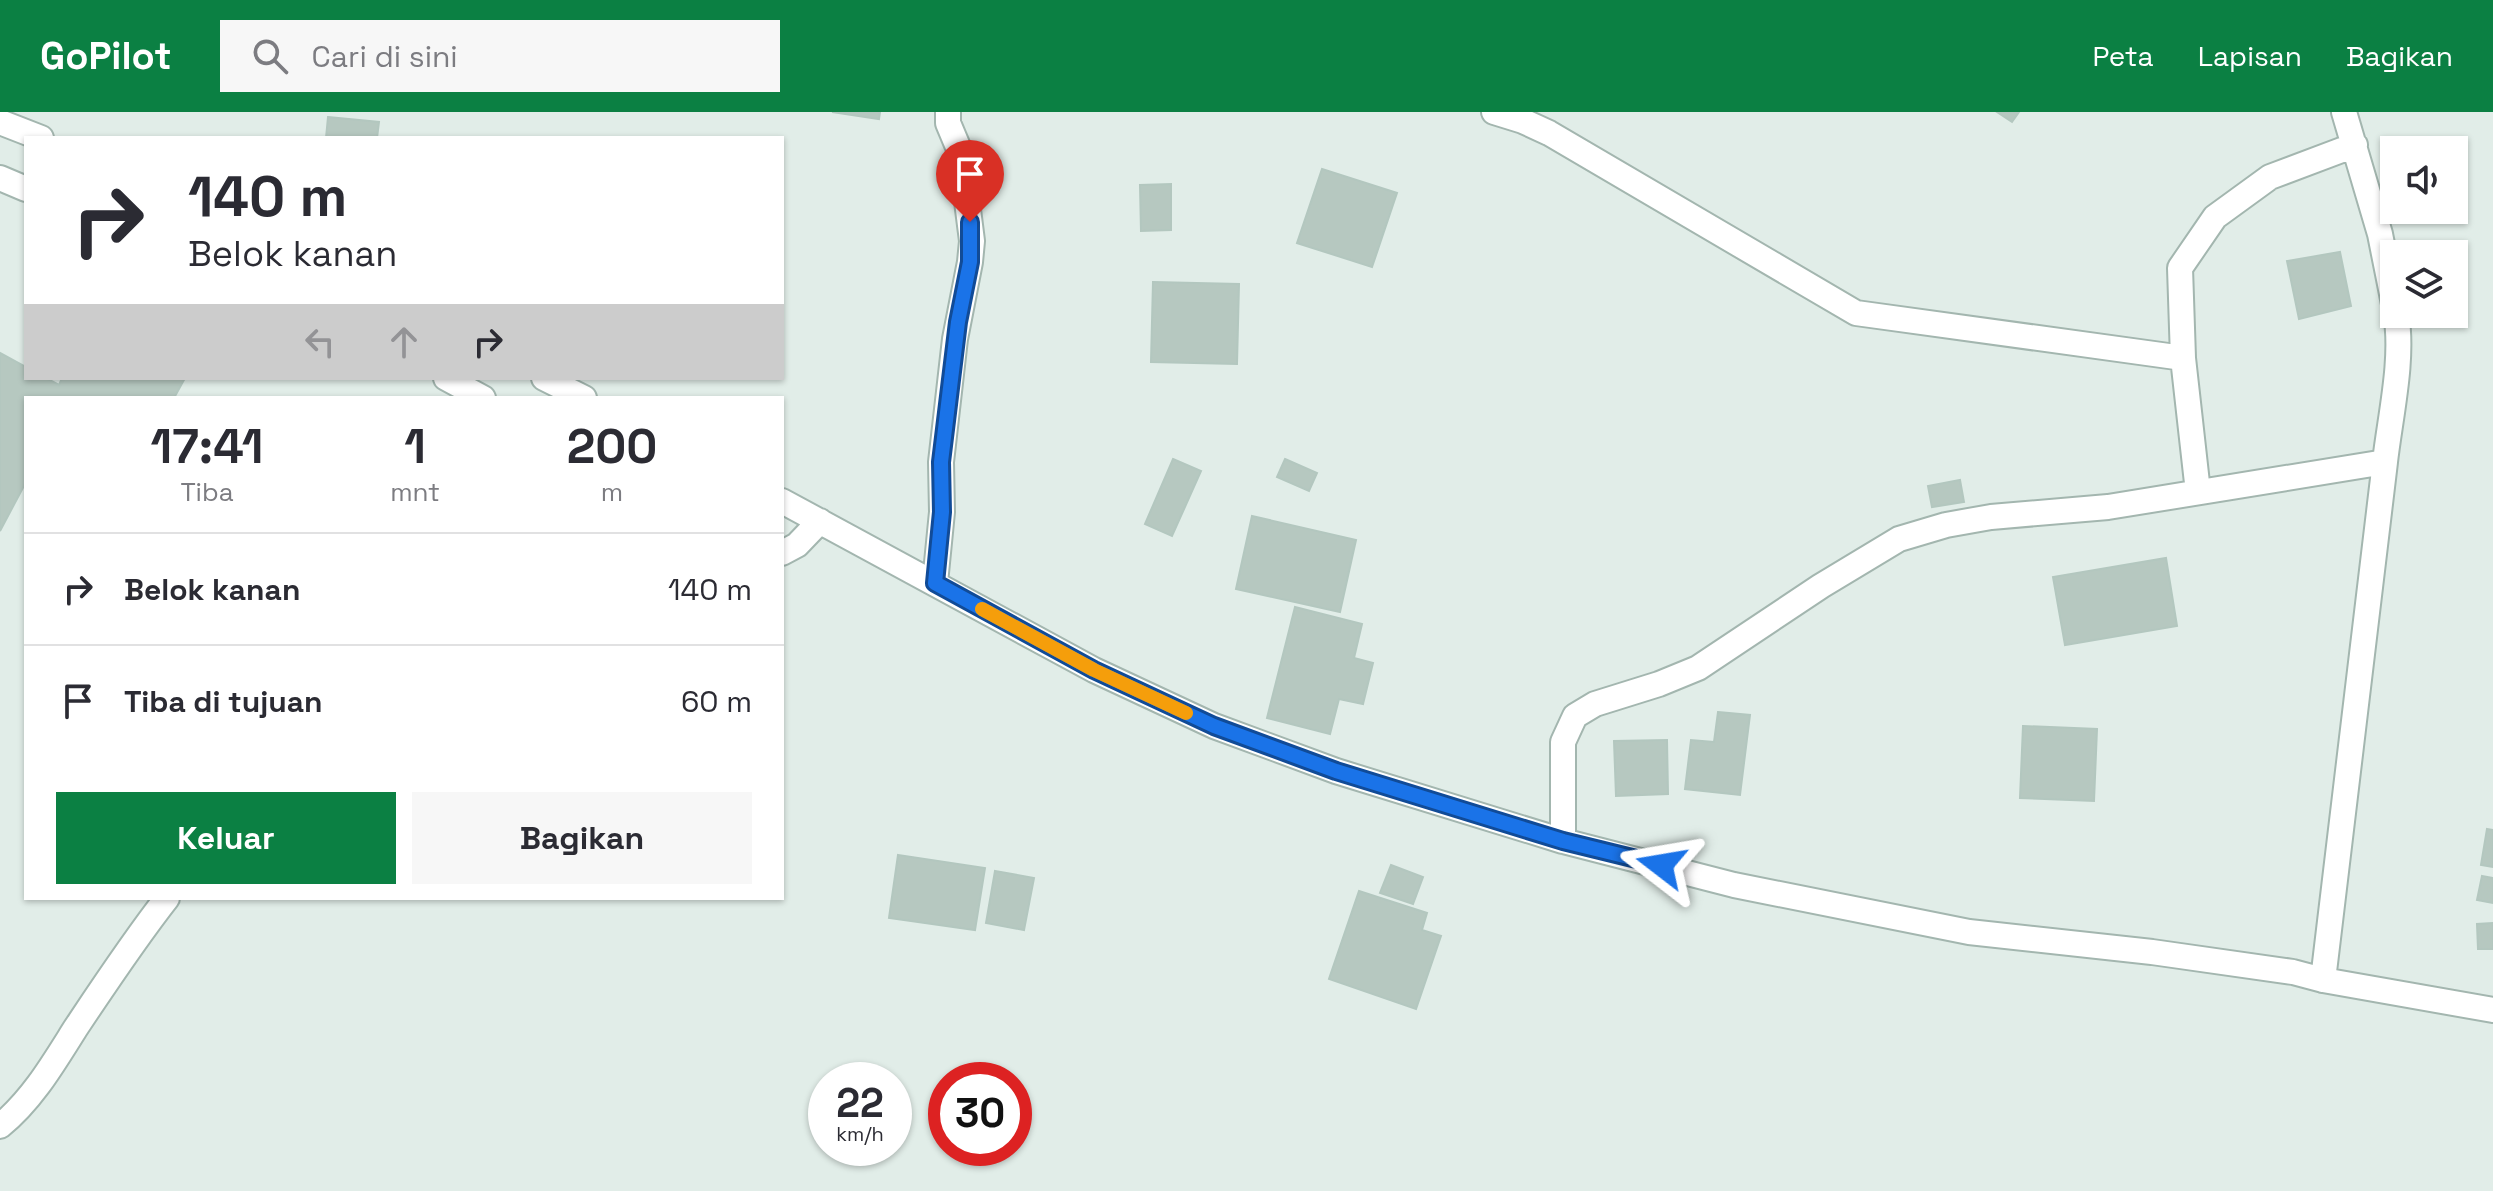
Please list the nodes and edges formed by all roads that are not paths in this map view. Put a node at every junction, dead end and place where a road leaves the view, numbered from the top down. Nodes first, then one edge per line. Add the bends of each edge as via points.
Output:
1 (948, 112) edge
2 (1494, 112) edge
3 (2344, 112) edge
4 (0, 122) edge
5 (36, 136) edge
6 (2355, 145) junction
7 (0, 178) edge
8 (24, 188) edge
9 (2381, 240) edge
10 (2398, 328) edge
11 (2183, 358) junction
12 (450, 380) edge
13 (548, 380) edge
14 (479, 396) edge
15 (580, 396) edge
16 (2385, 462) junction
17 (2198, 492) junction
18 (784, 502) edge
19 (820, 521) junction
20 (784, 552) edge
21 (935, 583) junction
22 (1563, 841) junction
23 (166, 900) edge
24 (2323, 980) junction
25 (2493, 1010) edge
26 (0, 1126) edge

1 - 21 street via 961,154 972,241 941,462
2 - 11 street via 1549,133 1856,313
3 - 6 street
4 - 5 street
6 - 9 street
6 - 11 street via 2270,177 2215,217 2180,268
7 - 8 street
10 - 16 street via 2396,397
11 - 17 street
12 - 14 street
13 - 15 street
16 - 17 street
16 - 24 street
17 - 22 street via 2108,507 1991,517 1921,531 1874,553 1698,668 1584,709 1563,742
18 - 19 street
19 - 20 street
19 - 21 street
21 - 22 street via 1094,670 1214,726 1336,771
22 - 24 street via 1734,885 1969,932 2152,952
23 - 26 street via 46,1075
24 - 25 street

